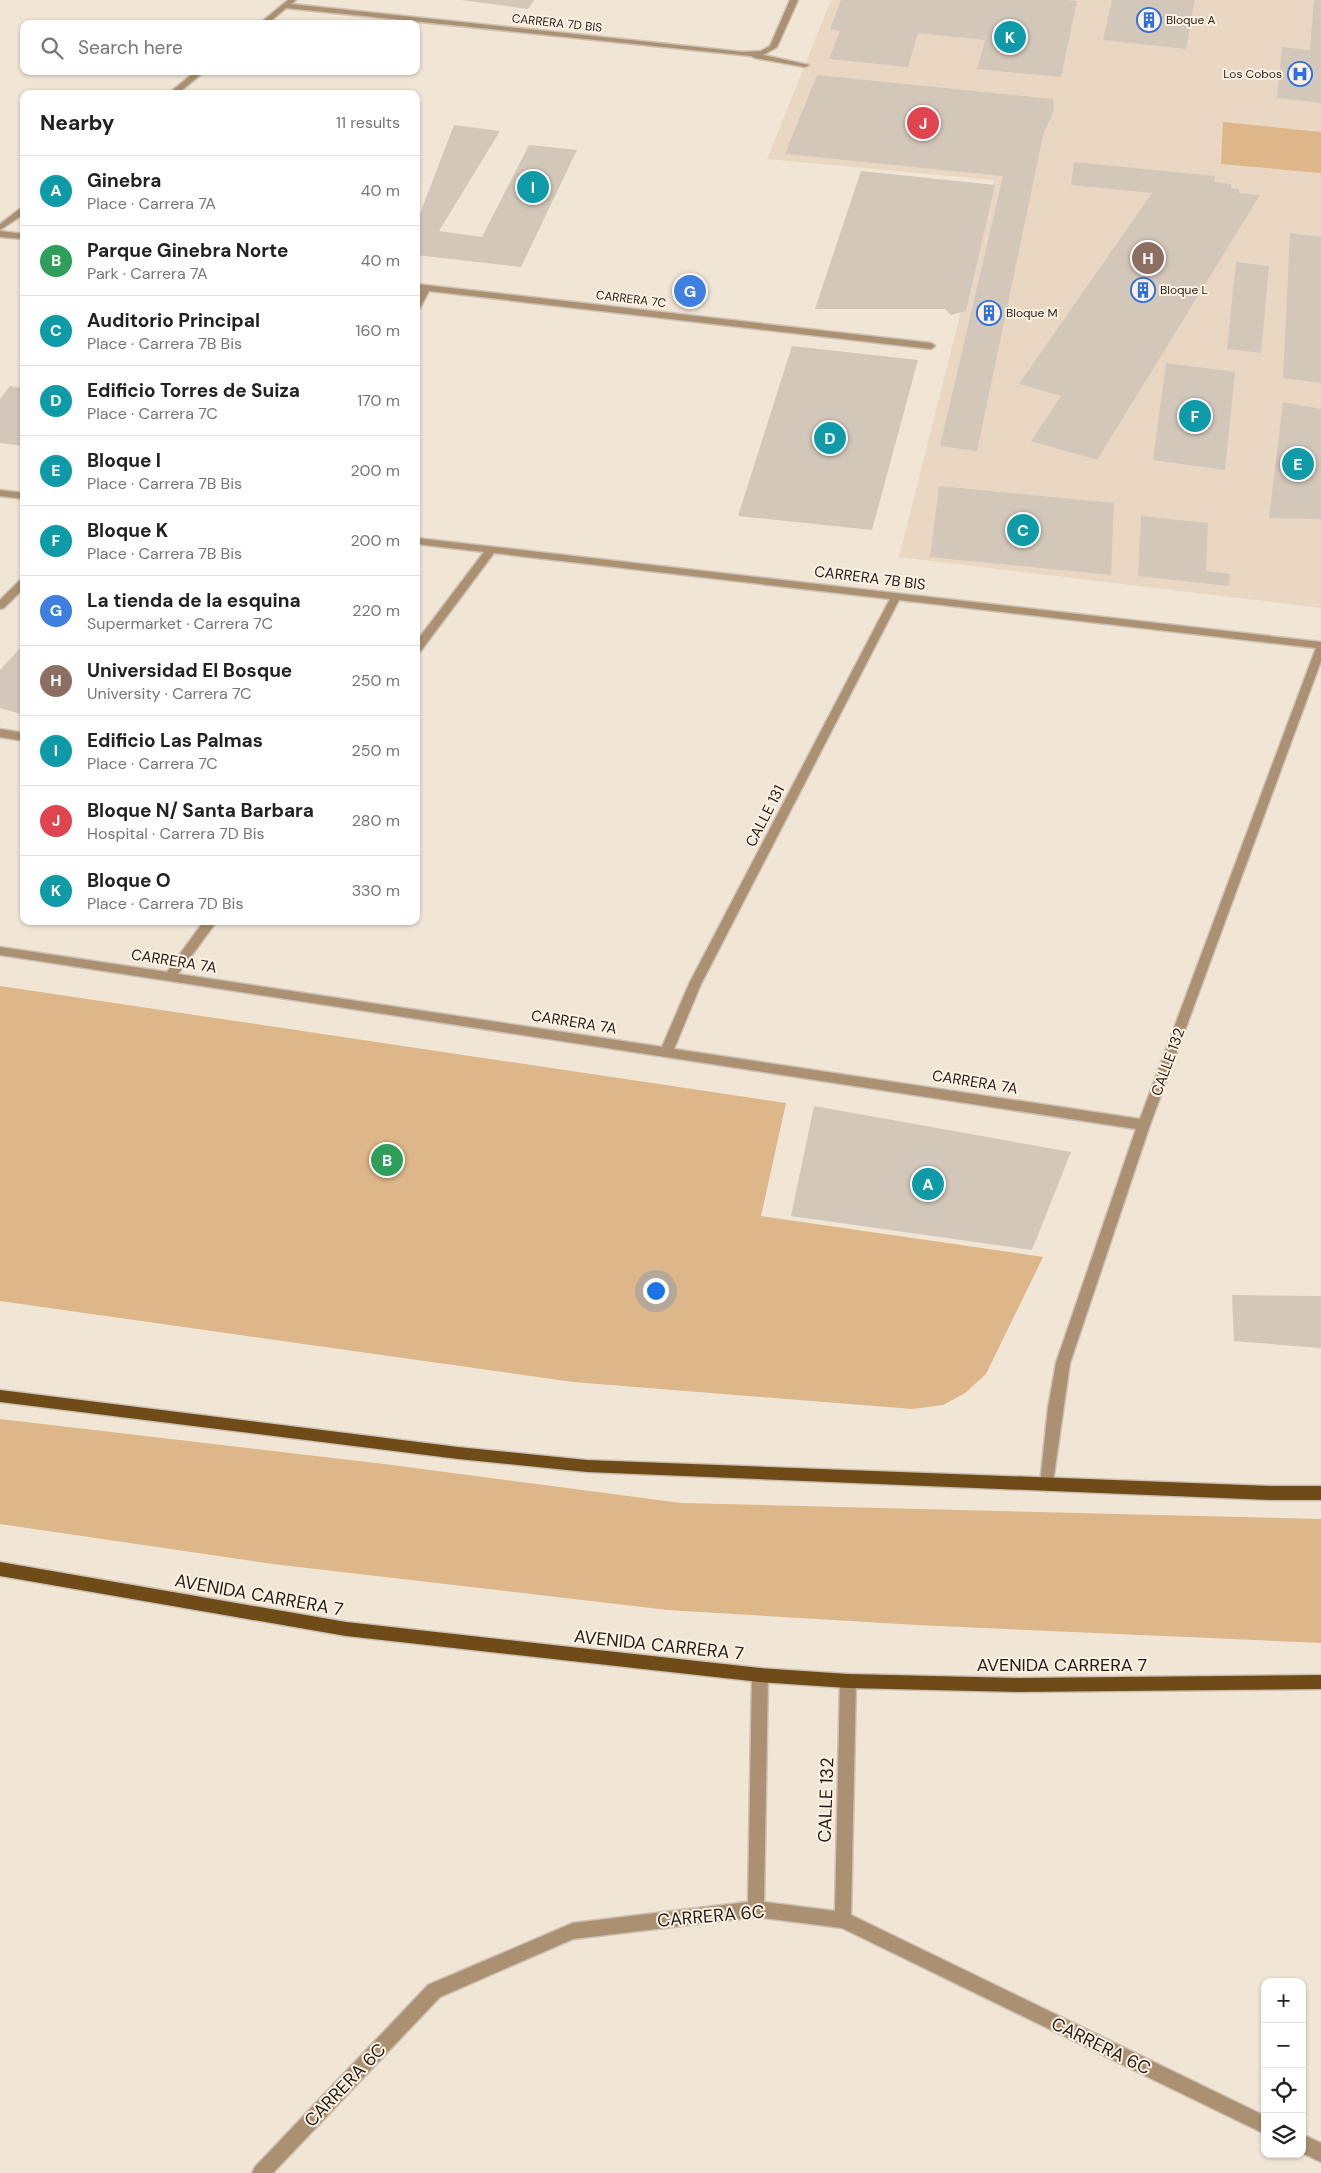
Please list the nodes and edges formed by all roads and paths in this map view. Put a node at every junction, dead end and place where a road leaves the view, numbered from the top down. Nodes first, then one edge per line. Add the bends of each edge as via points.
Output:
1 (292, 0) edge
2 (794, 0) edge
3 (285, 6) junction
4 (267, 20) edge
5 (419, 20) edge
6 (420, 20) edge
7 (743, 54) junction
8 (805, 65) dead end
9 (196, 75) edge
10 (177, 90) edge
11 (20, 213) edge
12 (0, 228) edge
13 (0, 234) edge
14 (20, 236) edge
15 (420, 287) edge
16 (426, 288) junction
17 (420, 300) edge
18 (931, 346) dead end
19 (0, 493) edge
20 (20, 496) edge
21 (420, 541) edge
22 (492, 550) junction
23 (20, 586) edge
24 (896, 596) junction
25 (0, 606) edge
26 (420, 645) edge
27 (1321, 646) edge
28 (0, 733) edge
29 (20, 736) edge
30 (209, 925) edge
31 (0, 951) edge
32 (170, 976) junction
33 (666, 1052) junction
34 (1144, 1125) junction
35 (0, 1396) edge
36 (1047, 1484) junction
37 (1321, 1493) edge
38 (0, 1569) edge
39 (760, 1675) junction
40 (848, 1681) junction
41 (1321, 1682) edge
42 (756, 1909) junction
43 (842, 1920) junction
44 (1261, 2123) edge
45 (1306, 2146) edge
46 (1321, 2153) edge
47 (261, 2173) edge

1 - 3 street
2 - 7 street, CARRERA 7D BIS via 773,47 763,53
3 - 4 street
3 - 5 street, CARRERA 7D BIS
6 - 7 street, CARRERA 7D BIS
7 - 8 street
9 - 10 street
11 - 12 street
13 - 14 street
15 - 16 street, CARRERA 7C
16 - 17 street
16 - 18 street, CARRERA 7C
19 - 20 street
21 - 22 street, CARRERA 7B BIS
22 - 24 street, CARRERA 7B BIS
22 - 26 street
23 - 25 street
24 - 27 street, CARRERA 7B BIS
24 - 33 street, CALLE 131 via 696,984
27 - 34 street, CALLE 132
28 - 29 street
30 - 32 street
31 - 32 street, CARRERA 7A
32 - 33 street, CARRERA 7A
33 - 34 street, CARRERA 7A
34 - 36 street, CALLE 132 via 1063,1363
35 - 36 main road via 587,1466
36 - 37 main road
38 - 39 main road, AVENIDA CARRERA 7 via 346,1629
39 - 40 main road, AVENIDA CARRERA 7
39 - 42 street
40 - 41 main road, AVENIDA CARRERA 7 via 1019,1684
40 - 43 street, CALLE 132
42 - 43 street, CARRERA 6C
42 - 47 street, CARRERA 6C via 573,1931 434,1991
43 - 44 street, CARRERA 6C
45 - 46 street

